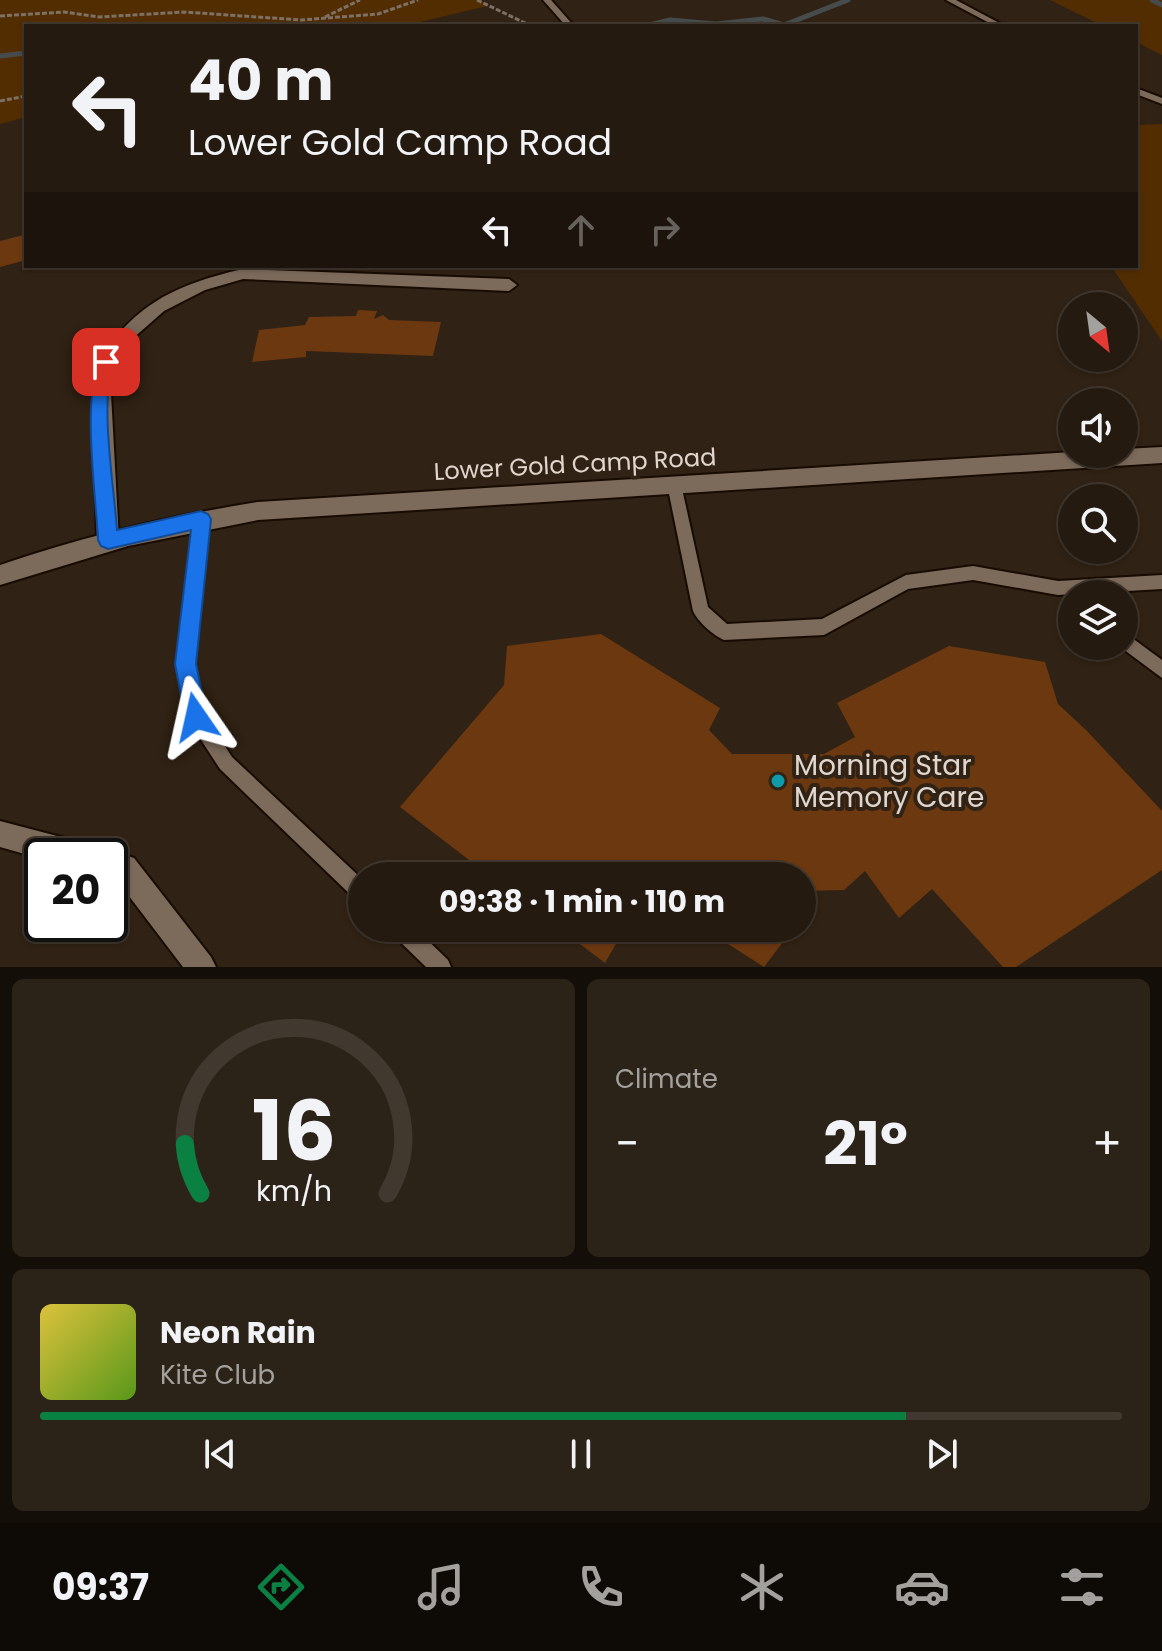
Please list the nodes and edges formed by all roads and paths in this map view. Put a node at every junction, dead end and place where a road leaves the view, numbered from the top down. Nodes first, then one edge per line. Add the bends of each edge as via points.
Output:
1 (360, 0) edge
2 (418, 0) edge
3 (477, 0) edge
4 (547, 0) edge
5 (952, 1) edge
6 (0, 16) edge
7 (317, 19) junction
8 (533, 24) edge
9 (568, 24) edge
10 (997, 24) edge
11 (1138, 92) edge
12 (24, 96) edge
13 (0, 101) edge
14 (1162, 101) edge
15 (509, 285) dead end
16 (1162, 455) edge
17 (674, 484) junction
18 (201, 519) junction
19 (108, 540) junction
20 (0, 575) edge
21 (1162, 582) edge
22 (1138, 584) edge
23 (1058, 588) edge
24 (1138, 651) edge
25 (1162, 670) edge
26 (0, 834) edge
27 (24, 841) edge
28 (128, 873) edge
29 (348, 879) edge
30 (415, 942) edge
31 (201, 967) edge
32 (441, 967) edge

1 - 7 path
2 - 7 path via 378,14
3 - 8 path
4 - 9 lane
5 - 10 lane
6 - 7 path via 184,12
11 - 14 lane
12 - 13 path
15 - 19 street via 243,274 165,301 127,332 101,375
16 - 17 street, Lower Gold Camp Road
17 - 18 street, Lower Gold Camp Road via 332,504
17 - 23 lane via 701,611 724,632 824,627 906,582 973,573
18 - 19 street, Lower Gold Camp Road
18 - 29 lane via 185,664 196,717 226,763
19 - 20 street, Lower Gold Camp Road
21 - 22 lane
24 - 25 lane
26 - 27 street
28 - 31 street
30 - 32 lane

